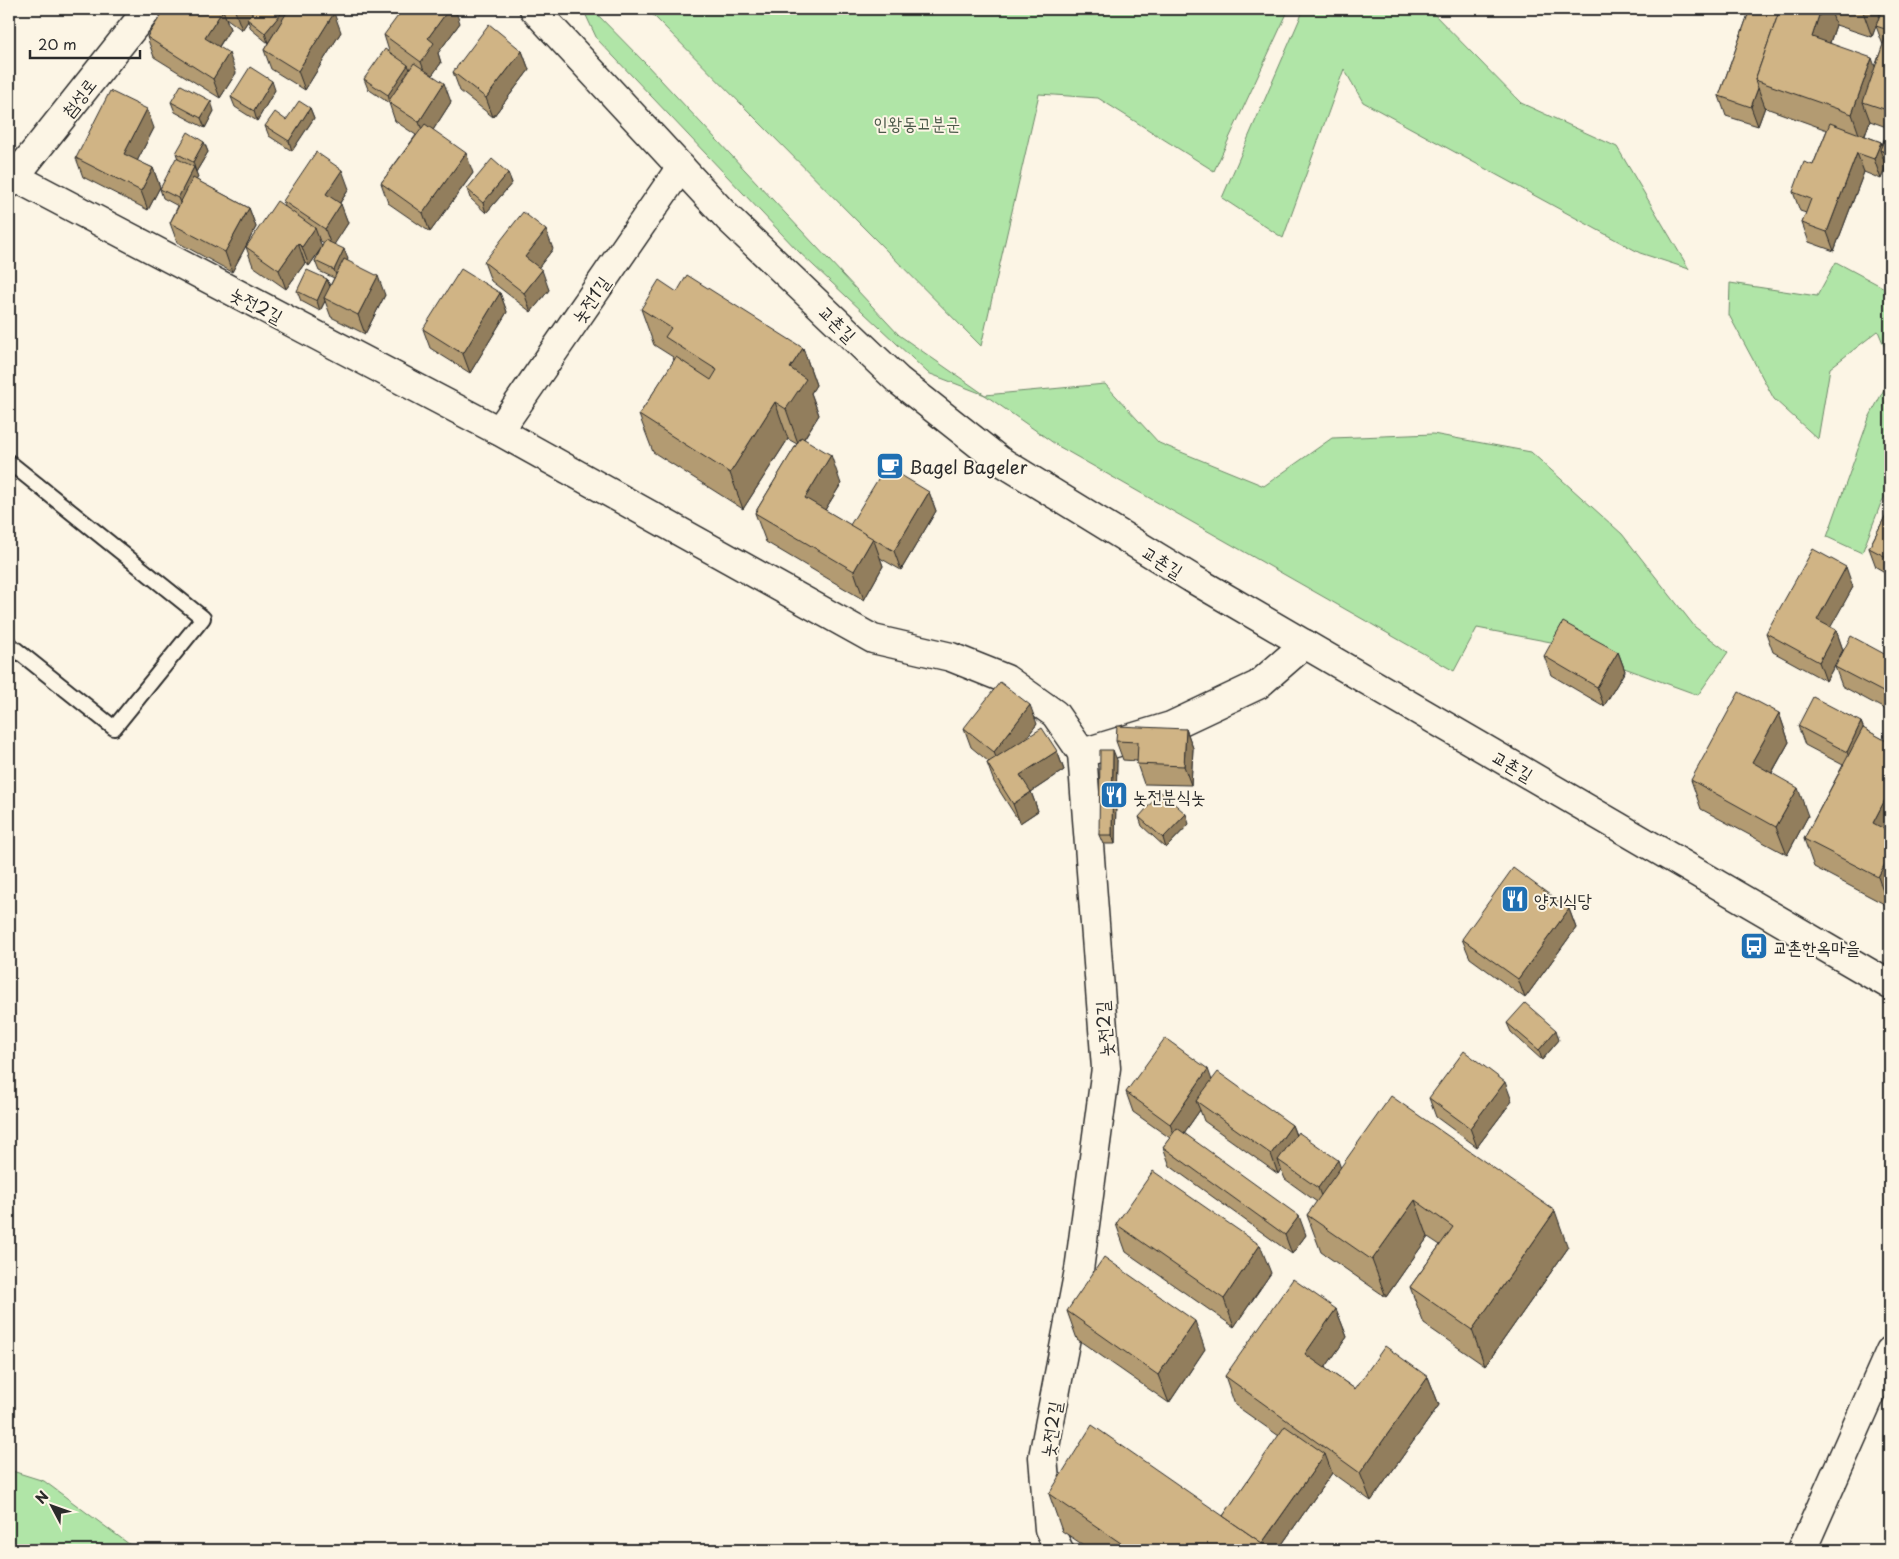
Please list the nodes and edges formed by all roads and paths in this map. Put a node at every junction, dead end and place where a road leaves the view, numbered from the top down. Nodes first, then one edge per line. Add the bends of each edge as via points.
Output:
1 (148, 9) edge
2 (534, 9) edge
3 (681, 167) junction
4 (11, 178) edge
5 (499, 431) junction
6 (9, 462) edge
7 (9, 644) edge
8 (1305, 644) junction
9 (1082, 753) junction
10 (1890, 985) edge
11 (1890, 1351) edge
12 (1059, 1550) edge
13 (1802, 1550) edge

1 - 4 street, 첨성로
2 - 3 street, 교촌길
3 - 5 street, 놋전1길
3 - 8 street, 교촌길 via 728,218 898,380 999,460
4 - 5 street, 놋전2길
5 - 9 street, 놋전2길 via 873,639 951,658 1006,679 1054,714
6 - 7 lane via 203,618 114,728
8 - 9 street via 1258,685 1171,726
8 - 10 street, 교촌길
9 - 12 street, 놋전2길 via 1106,1068 1079,1270 1043,1457 1049,1529
11 - 13 street

